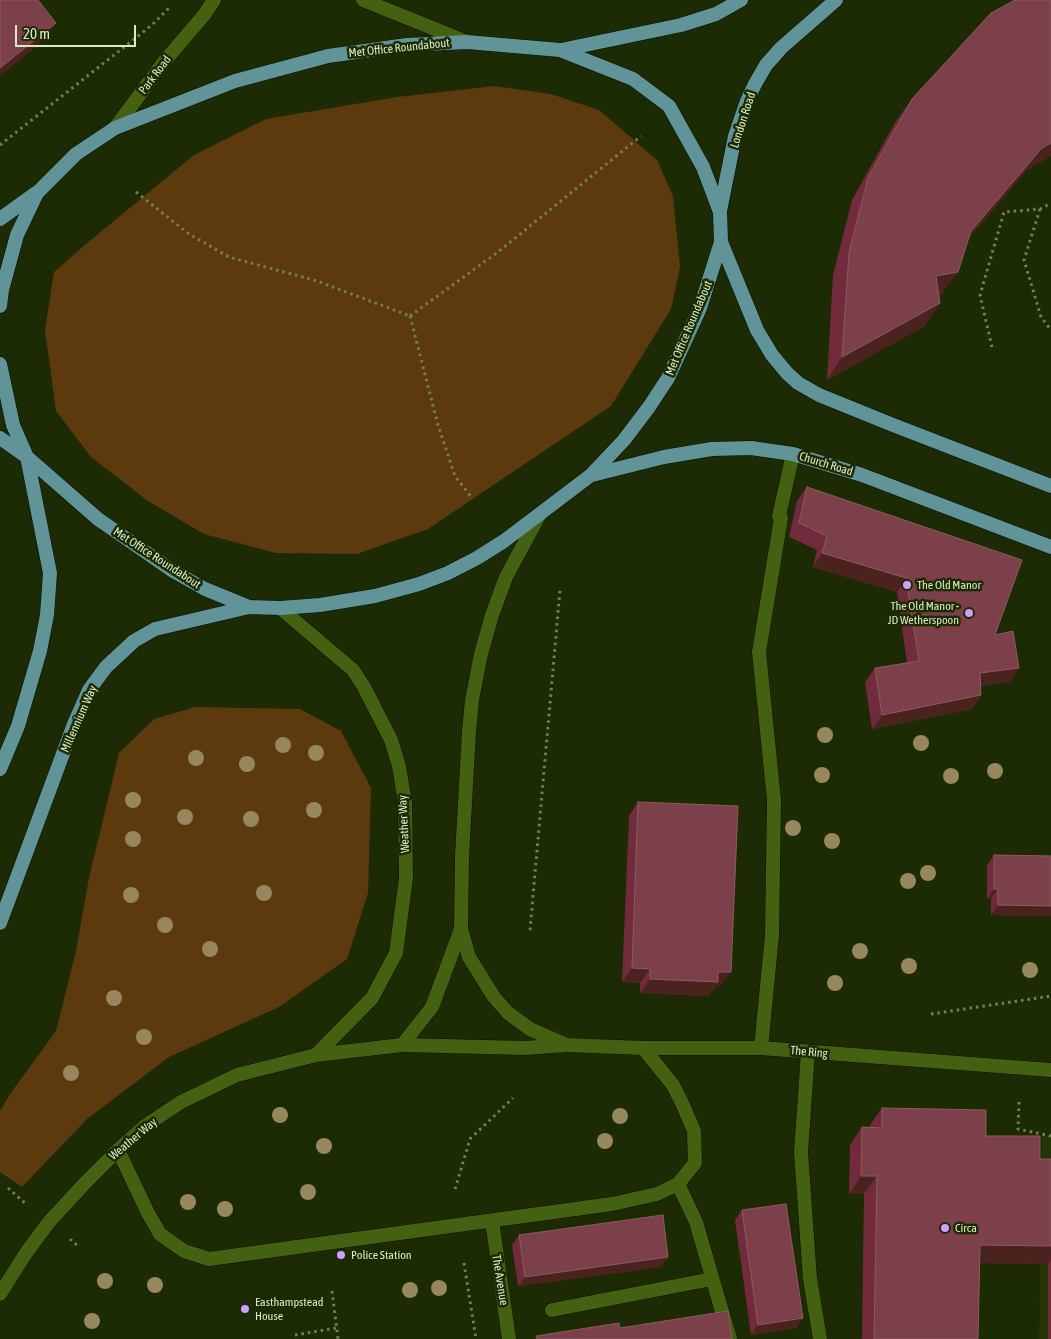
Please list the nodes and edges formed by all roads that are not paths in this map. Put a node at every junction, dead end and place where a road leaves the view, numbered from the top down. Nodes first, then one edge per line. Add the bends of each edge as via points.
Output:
1 (214, 0) edge
2 (363, 0) edge
3 (741, 0) edge
4 (836, 0) edge
5 (467, 42) junction
6 (560, 50) junction
7 (115, 128) junction
8 (37, 193) junction
9 (720, 212) junction
10 (0, 218) edge
11 (721, 242) junction
12 (0, 306) edge
13 (0, 364) edge
14 (0, 438) edge
15 (793, 454) junction
16 (26, 457) junction
17 (592, 475) junction
18 (1051, 486) edge
19 (540, 514) junction
20 (1051, 547) edge
21 (250, 607) junction
22 (280, 608) junction
23 (0, 769) edge
24 (0, 923) edge
25 (462, 929) junction
26 (402, 1045) junction
27 (566, 1045) junction
28 (643, 1048) junction
29 (761, 1048) junction
30 (808, 1052) junction
31 (316, 1055) junction
32 (1051, 1070) edge
33 (118, 1150) junction
34 (678, 1184) junction
35 (492, 1221) junction
36 (712, 1278) junction
37 (0, 1294) edge
38 (552, 1310) dead end
39 (508, 1339) edge
40 (730, 1339) edge
41 (820, 1339) edge

1 - 7 street, Park Road
2 - 5 street
3 - 6 main road via 716,14 681,25
4 - 9 main road, London Road via 781,48 755,84 735,136
5 - 6 main road, Met Office Roundabout
5 - 7 main road, Met Office Roundabout via 328,56 235,81
6 - 9 main road, Met Office Roundabout via 633,79 669,106 703,167
7 - 8 main road, Met Office Roundabout via 76,154
8 - 10 main road
8 - 12 main road, Met Office Roundabout via 17,235
9 - 11 main road, Met Office Roundabout
11 - 17 main road, Met Office Roundabout via 700,308 668,378 624,440
11 - 18 main road via 757,330 772,355 798,382 819,395
13 - 16 main road, Met Office Roundabout via 11,417
14 - 16 main road
15 - 17 main road, Church Road via 750,448 712,448
15 - 20 main road, Church Road via 862,475
15 - 29 street via 759,652 774,800 772,935
16 - 21 main road, Met Office Roundabout via 98,519 161,563 205,589
16 - 23 main road via 50,573 47,615 29,691
17 - 19 main road, Met Office Roundabout
19 - 22 main road, Met Office Roundabout via 477,558 419,584 320,606
19 - 25 street via 506,577 481,654 472,700 462,856
21 - 22 main road, Met Office Roundabout
21 - 24 main road, Millennium Way via 155,629 134,641 106,667 89,690 74,724
22 - 31 street, Weather Way via 353,670 364,687 392,740 405,803 406,878 396,953 372,998
25 - 26 street via 432,1007
25 - 27 street via 469,957 508,1013 530,1029
26 - 27 street, Weather Way via 525,1048
26 - 31 street, Weather Way
27 - 28 street, The Ring
28 - 29 street, The Ring
28 - 34 street via 673,1085 694,1132 695,1163
29 - 30 street, The Ring
30 - 32 street, The Ring
30 - 41 street via 800,1152 810,1279
31 - 33 street, Weather Way via 238,1075 210,1087 145,1126
33 - 35 street via 160,1234 184,1251 210,1259
33 - 37 street, Weather Way via 49,1222
34 - 35 street via 657,1194 612,1204
34 - 36 street via 696,1222
35 - 39 street, The Avenue
36 - 38 street
36 - 40 street

